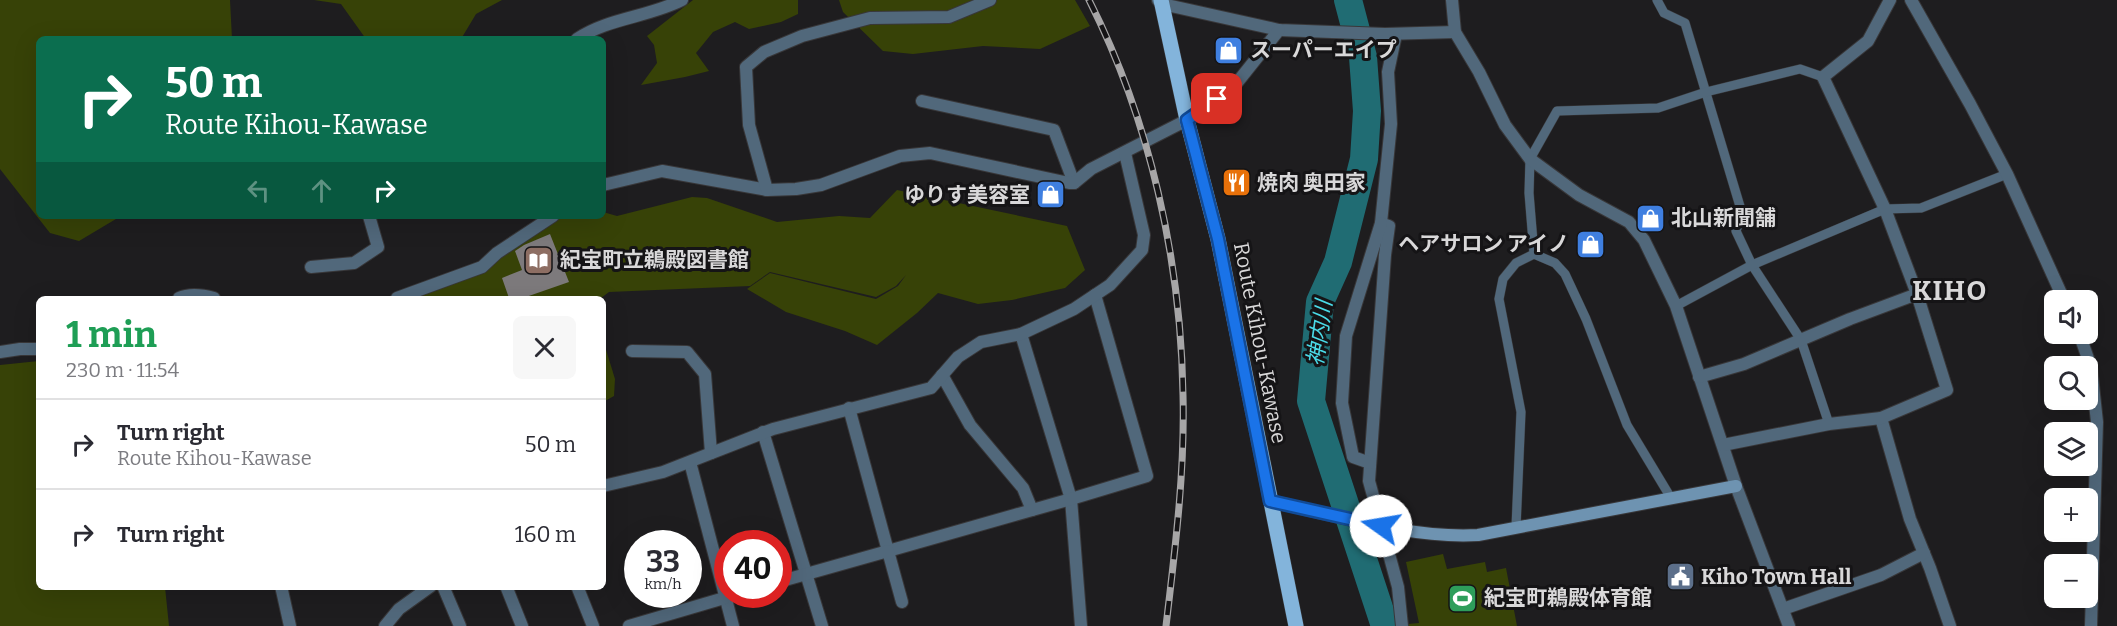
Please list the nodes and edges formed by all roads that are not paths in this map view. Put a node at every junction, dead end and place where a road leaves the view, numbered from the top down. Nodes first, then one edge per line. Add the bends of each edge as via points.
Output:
1 (682, 0) edge
2 (990, 0) edge
3 (1452, 0) edge
4 (1658, 0) edge
5 (1890, 0) edge
6 (1911, 0) edge
7 (1160, 1) edge
8 (1279, 30) junction
9 (1455, 32) junction
10 (1390, 34) junction
11 (582, 36) edge
12 (1822, 77) junction
13 (1706, 92) junction
14 (922, 101) dead end
15 (1187, 120) junction
16 (1125, 153) junction
17 (1530, 159) junction
18 (2007, 174) junction
19 (1074, 183) junction
20 (606, 184) edge
21 (767, 190) junction
22 (1886, 209) junction
23 (370, 219) edge
24 (548, 219) edge
25 (1382, 223) junction
26 (1534, 254) junction
27 (1752, 265) junction
28 (310, 267) dead end
29 (2059, 290) edge
30 (1917, 294) junction
31 (1095, 295) junction
32 (183, 296) edge
33 (204, 296) edge
34 (402, 296) edge
35 (1676, 306) junction
36 (1021, 334) junction
37 (1801, 340) junction
38 (2083, 344) edge
39 (36, 349) edge
40 (632, 351) dead end
41 (0, 352) edge
42 (942, 375) junction
43 (1699, 376) junction
44 (849, 408) junction
45 (1881, 418) junction
46 (1829, 424) junction
47 (763, 432) junction
48 (1723, 445) junction
49 (711, 453) junction
50 (690, 462) junction
51 (1370, 462) junction
52 (606, 485) edge
53 (1736, 486) junction
54 (1671, 498) junction
55 (1071, 499) junction
56 (1270, 501) junction
57 (1032, 510) junction
58 (1381, 526) junction
59 (1516, 527) junction
60 (714, 539) edge
61 (888, 551) junction
62 (1924, 553) junction
63 (806, 574) junction
64 (792, 578) edge
65 (282, 590) edge
66 (425, 590) edge
67 (445, 590) edge
68 (508, 590) edge
69 (579, 590) edge
70 (714, 601) edge
71 (902, 602) dead end
72 (732, 608) edge
73 (1783, 609) junction
74 (290, 626) edge
75 (385, 626) edge
76 (460, 626) edge
77 (522, 626) edge
78 (593, 626) edge
79 (628, 626) edge
80 (733, 626) edge
81 (822, 626) edge
82 (1081, 626) edge
83 (1296, 626) edge
84 (1402, 626) edge
85 (1789, 626) edge
86 (1950, 626) edge
87 (2091, 626) edge

1 - 11 street
2 - 21 street via 949,17 870,18 802,36 764,52 746,67 748,125
3 - 9 street
4 - 13 lane via 1664,13 1685,23
5 - 12 street via 1868,41
6 - 18 street
7 - 8 street
7 - 15 main road, Route Kihou-Kawase
8 - 10 street
8 - 15 street via 1232,89
9 - 10 street
9 - 17 street via 1505,125
10 - 25 street via 1391,124
12 - 13 lane via 1800,69
12 - 22 street
13 - 17 lane via 1658,108 1557,111
13 - 27 lane via 1742,213 1736,231
14 - 19 street via 1054,130
15 - 16 street
15 - 56 main road, Route Kihou-Kawase via 1218,239
16 - 19 street via 1091,169
16 - 31 street via 1144,236 1142,250 1110,285
17 - 26 lane
17 - 35 street via 1579,195 1629,222 1644,240
18 - 22 lane via 1921,208
18 - 29 street
19 - 21 street via 930,153 900,156 821,185
20 - 21 street via 662,171
22 - 27 lane
22 - 30 street
23 - 28 street via 378,247 354,263
24 - 34 street via 482,267
25 - 51 street via 1389,226
25 - 51 street via 1346,336 1342,403 1353,457
26 - 54 lane via 1555,263 1565,274 1627,425
26 - 59 lane via 1516,263 1503,279 1499,299 1521,412
27 - 35 lane
27 - 37 lane
30 - 37 street
30 - 45 street via 1947,390
31 - 36 street
31 - 55 street via 1147,476
32 - 33 street
35 - 43 street
36 - 42 street via 981,342 958,357
36 - 55 street
37 - 43 street via 1744,364
37 - 46 lane
38 - 87 street via 2091,367 2097,422
39 - 41 street
40 - 49 street via 687,352 705,374
42 - 44 street via 931,388
42 - 57 street via 970,424 1023,488
43 - 48 street
44 - 47 street
44 - 61 street
45 - 46 street
45 - 62 street via 1910,519
46 - 48 street
47 - 49 street
47 - 63 street
48 - 53 street
49 - 50 street
50 - 52 street
50 - 60 street
51 - 58 street via 1369,481
53 - 54 street
53 - 73 street
54 - 59 street
55 - 57 street
55 - 82 street
56 - 58 street
56 - 83 main road, Route Kihou-Kawase
57 - 61 street
58 - 59 street via 1457,536
58 - 84 street via 1398,587
61 - 63 street
61 - 71 street
62 - 73 street via 1881,575
62 - 86 street
63 - 64 street
63 - 81 street
65 - 74 street
66 - 75 street via 399,609
67 - 76 street
68 - 77 street
69 - 78 street
70 - 79 street
72 - 80 street
73 - 85 street

